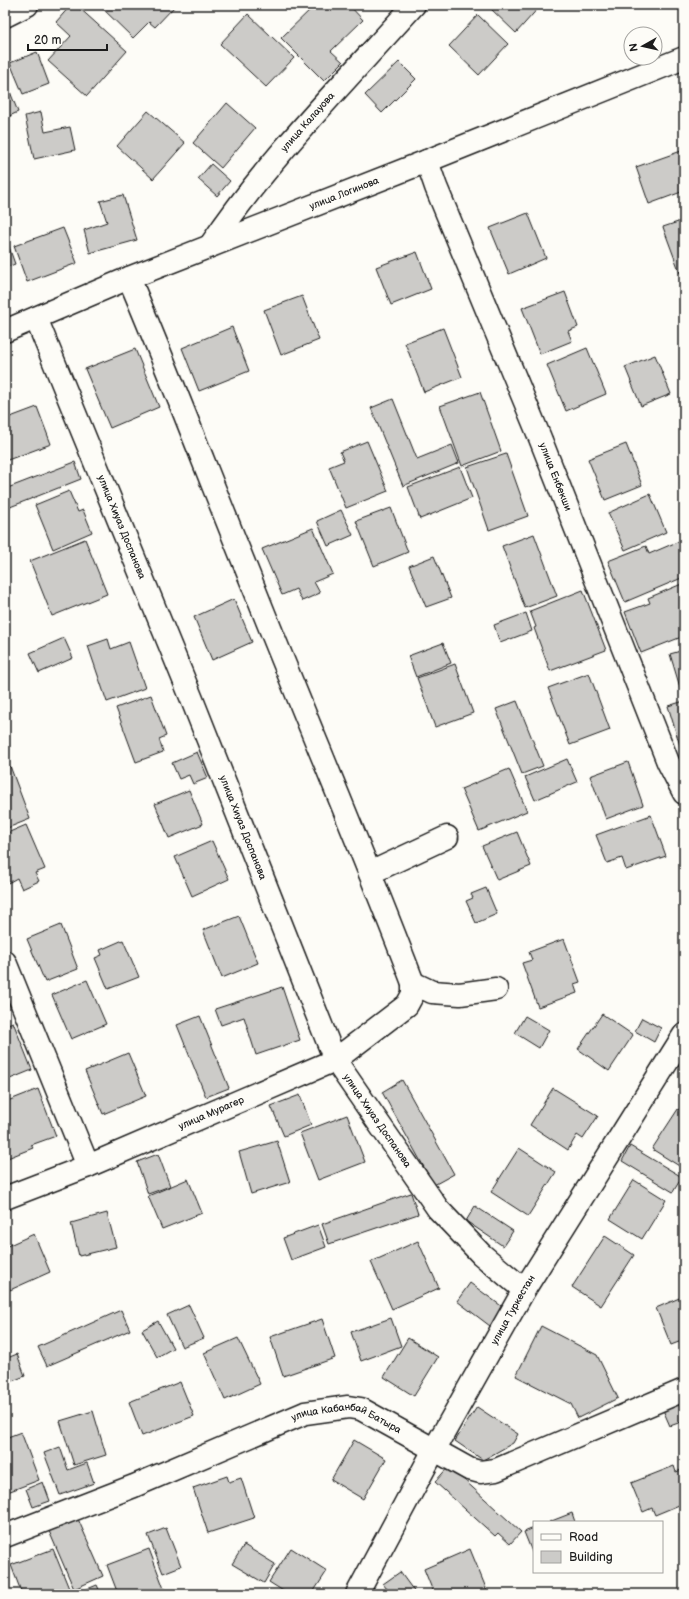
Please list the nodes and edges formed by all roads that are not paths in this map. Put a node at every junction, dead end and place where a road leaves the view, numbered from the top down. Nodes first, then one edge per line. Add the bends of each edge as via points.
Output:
1 (26, 5) edge
2 (414, 5) edge
3 (5, 16) edge
4 (684, 59) edge
5 (427, 161) junction
6 (210, 246) junction
7 (129, 278) junction
8 (36, 318) junction
9 (5, 331) edge
10 (684, 793) edge
11 (447, 837) dead end
12 (370, 873) junction
13 (5, 962) edge
14 (414, 983) junction
15 (496, 989) dead end
16 (684, 1035) edge
17 (335, 1060) junction
18 (88, 1166) junction
19 (5, 1198) edge
20 (524, 1290) junction
21 (684, 1390) edge
22 (434, 1450) junction
23 (5, 1536) edge
24 (366, 1588) edge

1 - 3 street
2 - 6 street, улица Калауова via 272,162
4 - 5 street, улица Логинова
5 - 6 street, улица Логинова
5 - 10 street, улица Енбекши via 540,438 660,744
6 - 7 street, улица Логинова
7 - 8 street, улица Логинова
7 - 12 street
8 - 9 street, улица Логинова
8 - 17 street, улица Хиуаз Доспанова via 191,697
11 - 12 street
12 - 14 street
13 - 18 street
14 - 15 street via 439,993 460,994
14 - 17 street, улица Мурагер via 413,994 407,1005
16 - 20 street, улица Туркестан
17 - 18 street, улица Мурагер
17 - 20 street, улица Хиуаз Доспанова via 438,1209 481,1254
18 - 19 street, улица Мурагер
20 - 22 street, улица Туркестан
21 - 22 street, улица Кабанбай Батыра via 496,1470 480,1472 469,1469
22 - 23 street, улица Кабанбай Батыра via 361,1408 348,1407 305,1413 134,1486
22 - 24 street, улица Туркестан

